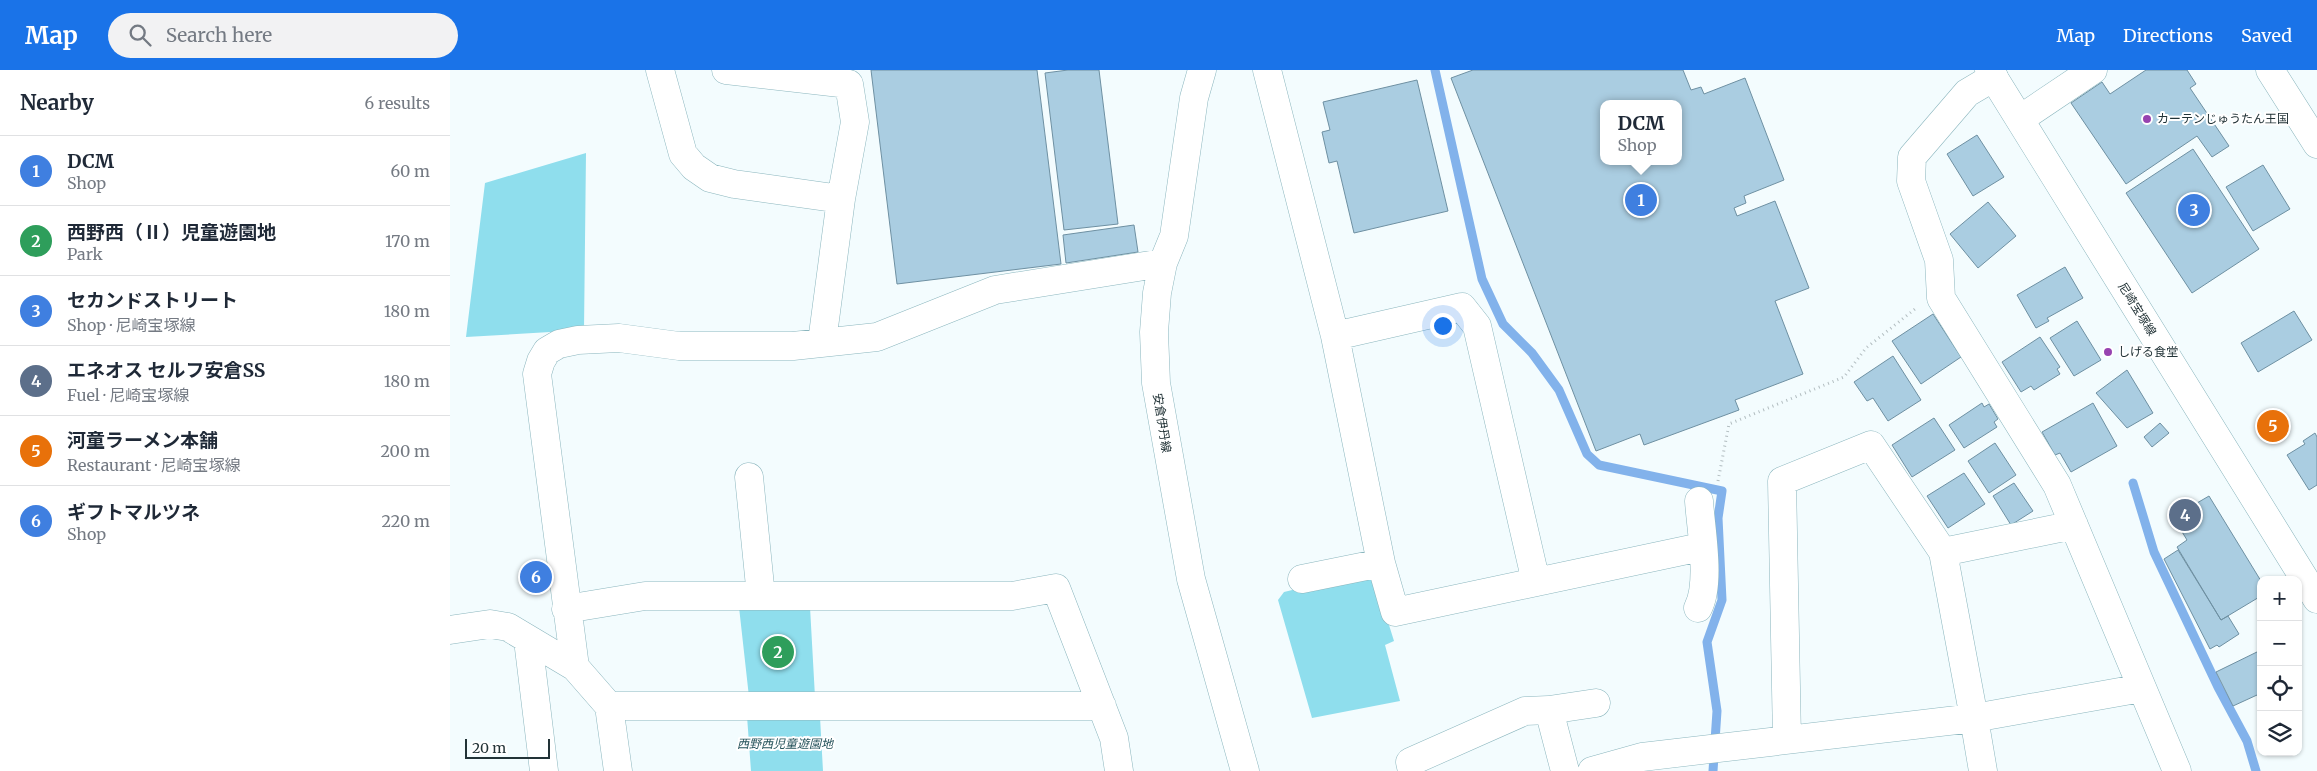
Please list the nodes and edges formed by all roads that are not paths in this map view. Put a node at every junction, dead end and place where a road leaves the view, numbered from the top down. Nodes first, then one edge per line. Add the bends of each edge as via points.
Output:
1 (660, 70) edge
2 (726, 70) edge
3 (1202, 70) edge
4 (1267, 70) edge
5 (2093, 70) edge
6 (2270, 70) edge
7 (1992, 74) edge
8 (848, 77) edge
9 (2020, 119) junction
10 (2315, 136) edge
11 (841, 199) junction
12 (1163, 263) junction
13 (1335, 336) junction
14 (822, 342) junction
15 (749, 477) dead end
16 (1699, 501) road end
17 (2074, 525) junction
18 (1701, 547) junction
19 (1942, 552) junction
20 (1381, 563) junction
21 (1302, 579) dead end
22 (1536, 582) junction
23 (761, 596) junction
24 (2317, 599) edge
25 (1698, 608) dead end
26 (566, 609) junction
27 (450, 630) edge
28 (528, 640) junction
29 (575, 667) junction
30 (2142, 688) junction
31 (1596, 703) dead end
32 (610, 706) junction
33 (1102, 706) junction
34 (1549, 710) junction
35 (1974, 718) junction
36 (1788, 739) junction
37 (1678, 762) edge
38 (544, 771) edge
39 (618, 771) edge
40 (1119, 771) edge
41 (1245, 771) edge
42 (1412, 771) edge
43 (1565, 771) edge
44 (1592, 771) edge
45 (1983, 771) edge
46 (2176, 771) edge

1 - 11 street via 683,154 694,167 710,178 734,184
2 - 8 street
3 - 12 street, 安倉伊丹線 via 1194,98 1174,236
4 - 13 street
5 - 9 street
6 - 10 street
7 - 9 street, 尼崎宝塚線
7 - 17 street via 1967,93 1912,157 1911,181 1939,260 1940,298 2057,485
8 - 11 street via 855,122
9 - 24 street, 尼崎宝塚線
11 - 14 street
12 - 14 street via 995,290 877,337
12 - 41 street, 安倉伊丹線 via 1154,332 1156,383 1165,445 1191,579
13 - 20 street
13 - 22 street via 1462,307 1477,326
14 - 26 street via 793,346 679,346 619,338 578,340 559,344 547,351 537,374
15 - 23 street
16 - 18 street
17 - 19 street
17 - 30 street
18 - 22 street
18 - 25 street via 1705,574
19 - 35 street
19 - 36 street via 1871,445 1782,481
20 - 21 street
20 - 22 street via 1395,612
23 - 26 street via 644,596
23 - 33 street via 1012,596 1056,588
26 - 29 street
27 - 28 street via 490,624 508,627
28 - 29 street
28 - 38 street
29 - 32 street
30 - 35 street
30 - 46 street
31 - 34 street
32 - 33 street
32 - 39 street
33 - 40 street via 1114,738
34 - 42 street via 1525,712 1410,762
34 - 43 street
35 - 36 street
35 - 45 street
36 - 37 street
37 - 44 street via 1642,757

